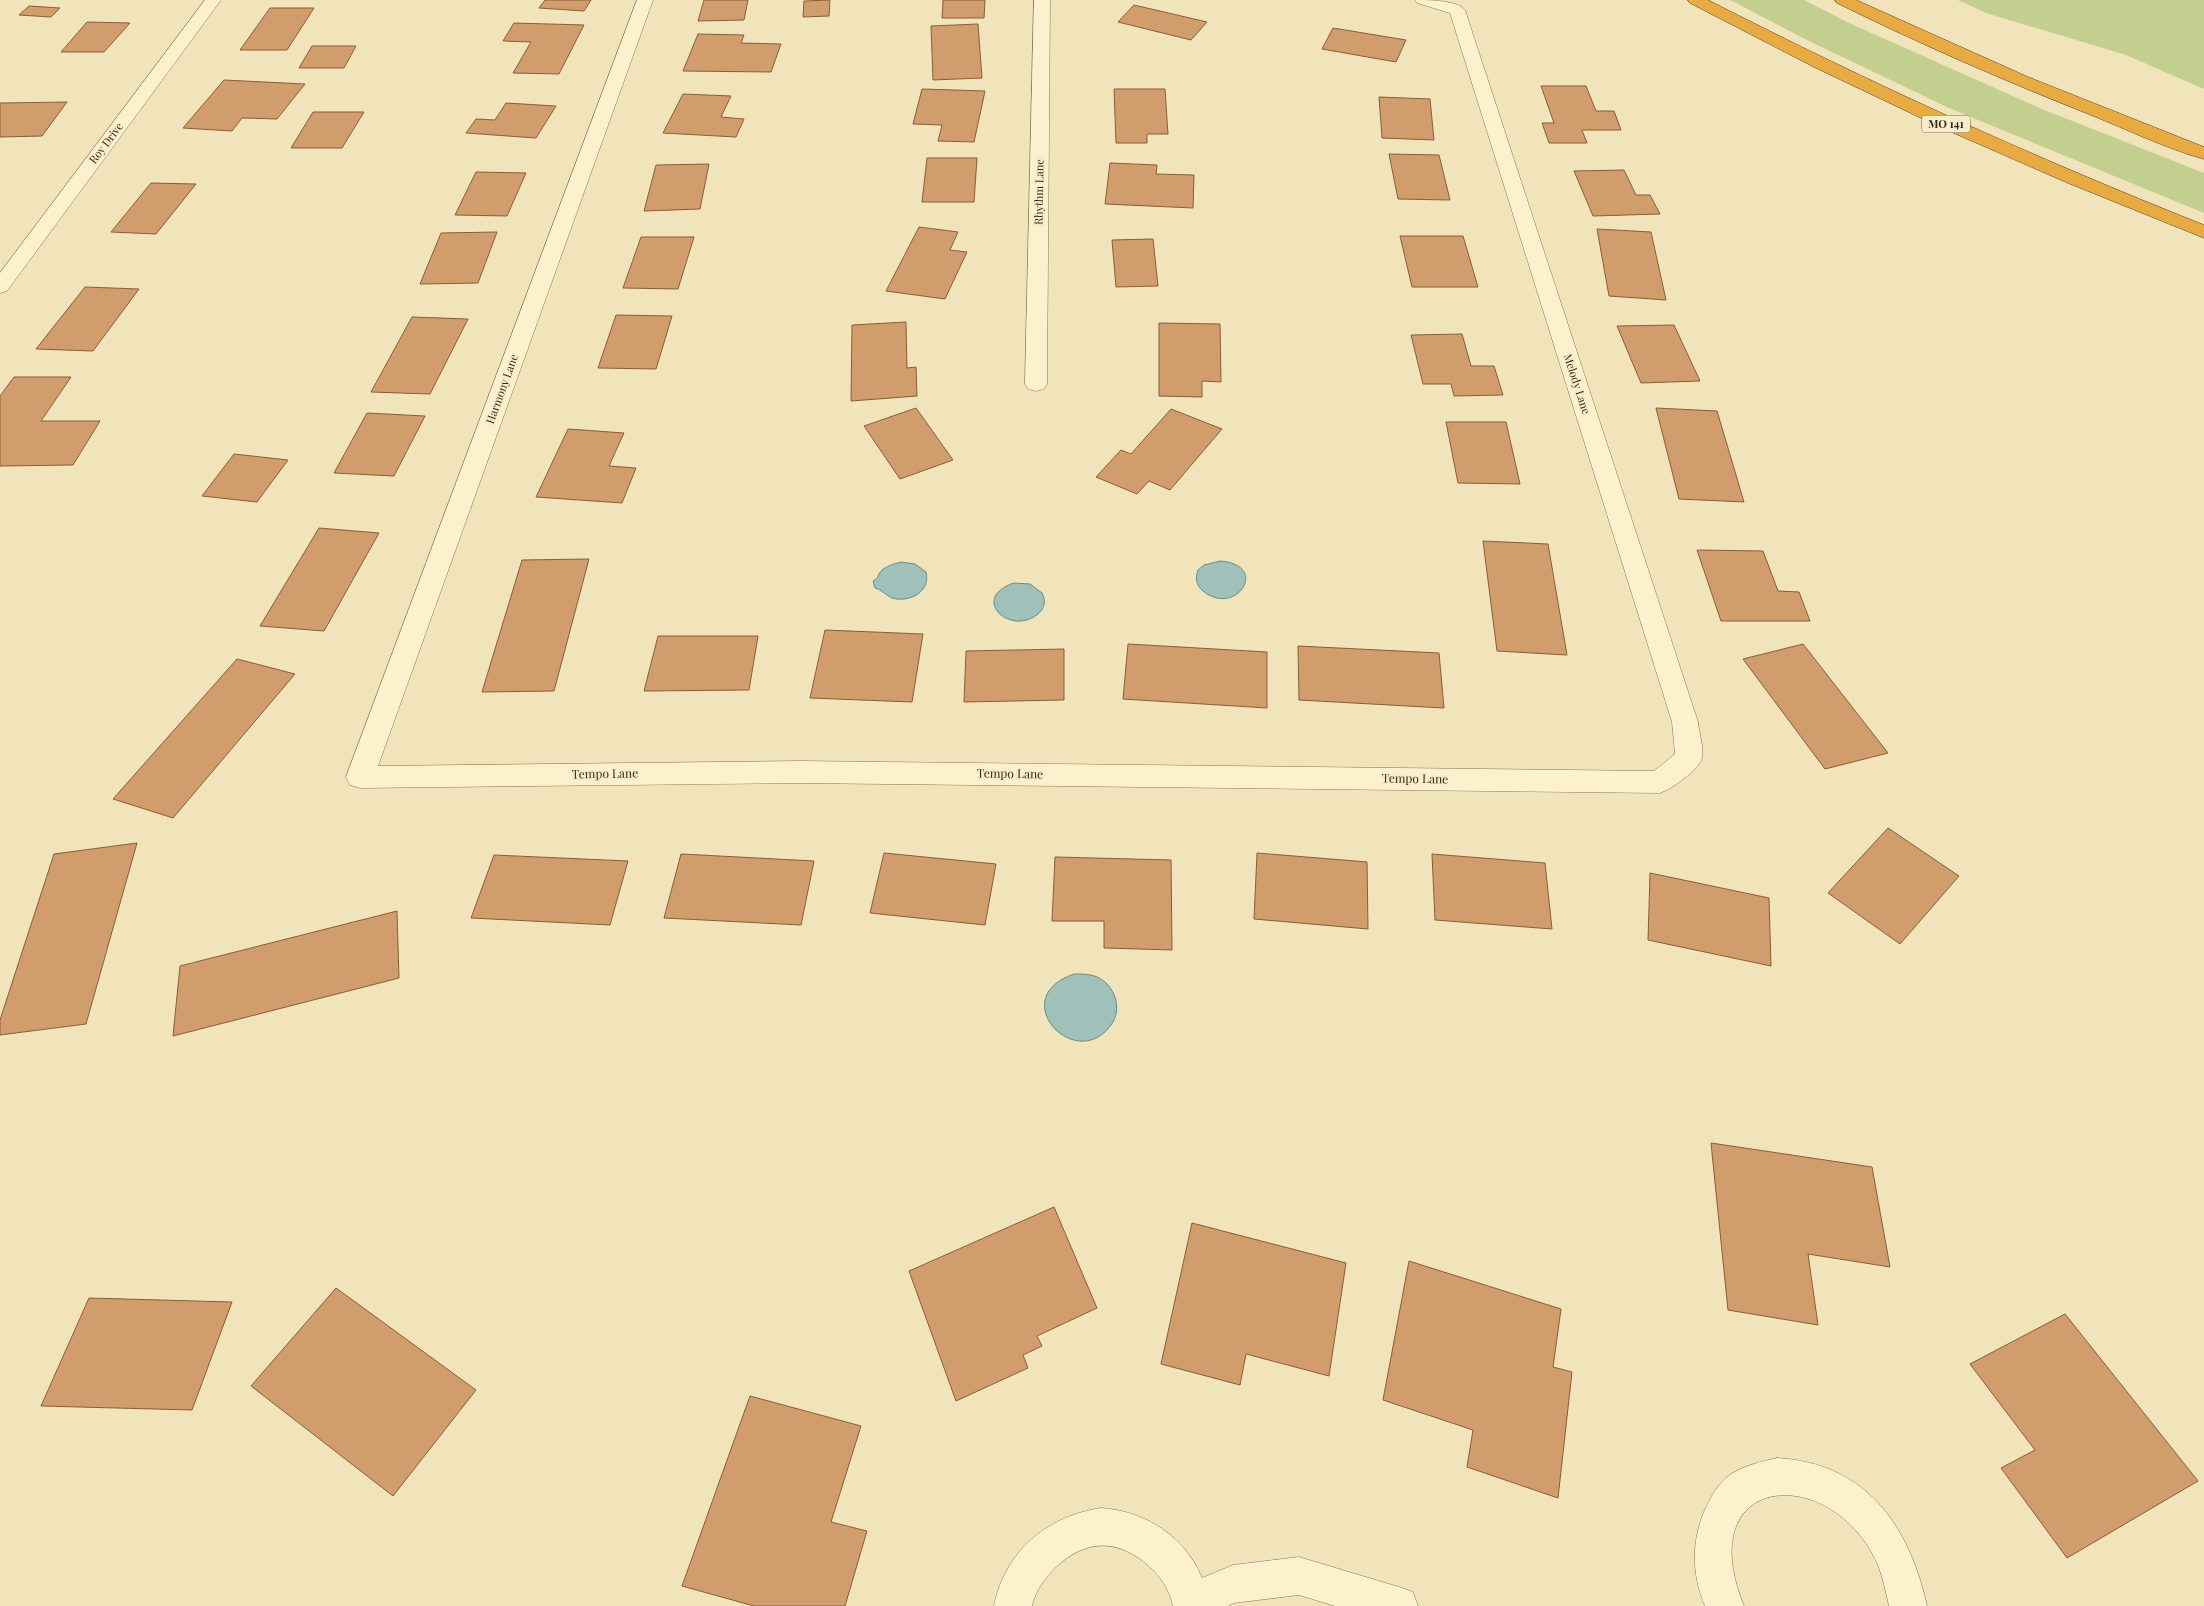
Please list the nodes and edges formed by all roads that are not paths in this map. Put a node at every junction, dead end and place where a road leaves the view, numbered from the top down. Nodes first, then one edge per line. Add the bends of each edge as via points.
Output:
1 (212, 0) edge
2 (644, 0) edge
3 (1042, 0) edge
4 (1423, 0) edge
5 (1696, 0) edge
6 (1843, 0) edge
7 (2204, 154) edge
8 (2204, 232) edge
9 (0, 287) edge
10 (1036, 384) dead end
11 (360, 777) joint
12 (1660, 782) joint
13 (1192, 1604) edge
14 (1014, 1606) edge
15 (1399, 1606) edge
16 (1725, 1606) edge
17 (1908, 1606) edge

1 - 9 street, Roy Drive
2 - 11 street, Harmony Lane
3 - 10 street, Rhythm Lane
4 - 12 street, Melody Lane via 1457,10 1685,722 1689,758
5 - 8 highway, MO 141 via 1882,95 1990,144
6 - 7 highway via 1976,62
11 - 12 street, Tempo Lane via 799,772
13 - 14 street via 1179,1570 1157,1546 1132,1530 1103,1526 1075,1531 1048,1546 1028,1570
13 - 15 street via 1232,1584 1299,1576
16 - 17 street via 1713,1566 1714,1533 1725,1506 1744,1486 1769,1476 1799,1476 1830,1488 1859,1508 1885,1538 1902,1573

